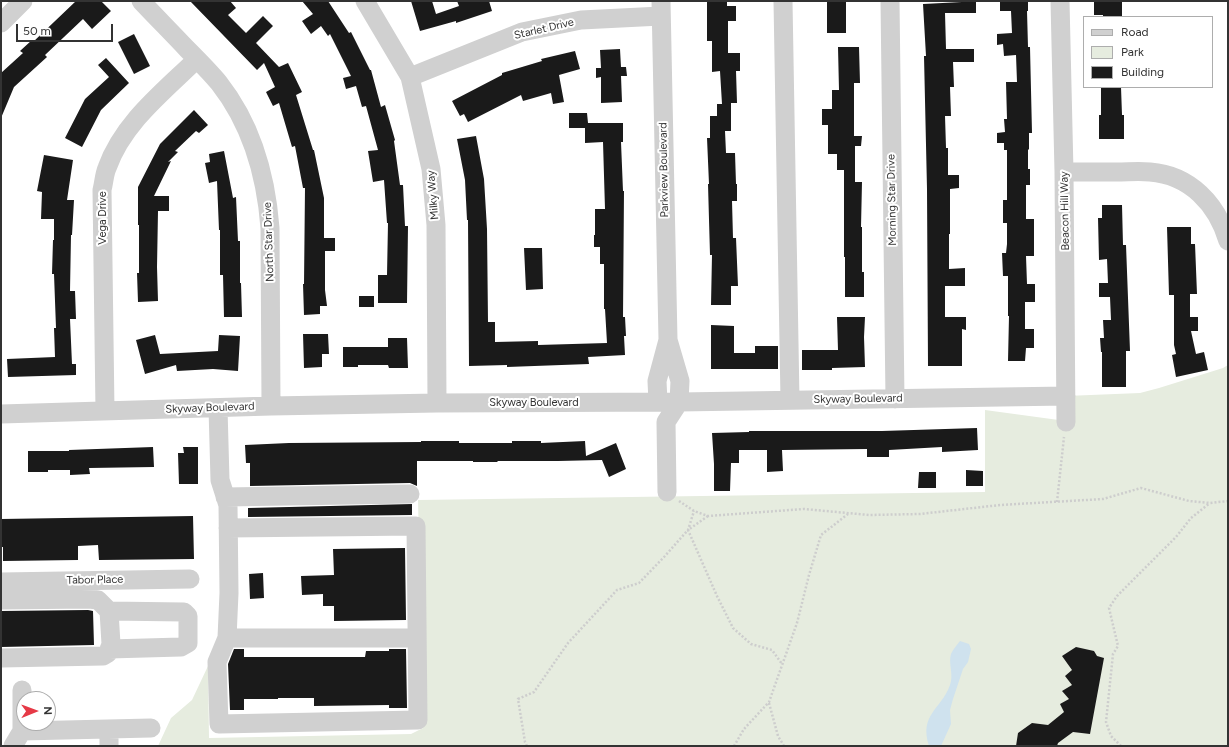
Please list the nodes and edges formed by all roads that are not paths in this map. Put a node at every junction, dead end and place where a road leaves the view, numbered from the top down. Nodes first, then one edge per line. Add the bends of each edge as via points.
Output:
1 (24, 1) edge
2 (140, 1) edge
3 (365, 1) edge
4 (783, 1) edge
5 (890, 1) edge
6 (1060, 1) edge
7 (661, 9) edge
8 (1, 23) edge
9 (197, 59) junction
10 (410, 77) junction
11 (1064, 172) junction
12 (1228, 240) edge
13 (668, 340) junction
14 (1066, 396) junction
15 (895, 399) junction
16 (790, 400) junction
17 (658, 402) junction
18 (680, 402) junction
19 (438, 403) junction
20 (271, 406) junction
21 (218, 408) junction
22 (106, 411) junction
23 (1, 414) edge
24 (1066, 422) road end
25 (667, 492) road end
26 (410, 494) dead end
27 (225, 497) junction
28 (228, 528) junction
29 (190, 578) dead end
30 (1, 582) edge
31 (1, 600) edge
32 (109, 611) junction
33 (227, 638) junction
34 (417, 638) junction
35 (109, 649) junction
36 (1, 658) edge
37 (22, 690) dead end
38 (151, 728) dead end
39 (109, 737) edge
40 (17, 738) edge

1 - 8 street
2 - 9 street, North Star Drive
3 - 10 street, Milky Way
4 - 16 street
5 - 15 street, Morning Star Drive
6 - 11 street, Beacon Hill Way
7 - 10 street, Starlet Drive via 581,20 522,32
7 - 13 street, Parkview Boulevard
9 - 20 street, North Star Drive via 219,83 243,120 259,160 264,181 270,228
9 - 22 street, Vega Drive via 137,117 114,151 106,170 102,190
10 - 19 street, Milky Way via 431,169 436,225
11 - 12 street via 1151,172 1170,176 1189,185 1204,197 1214,210
11 - 14 street, Beacon Hill Way
13 - 17 street, Parkview Boulevard via 657,381
13 - 18 street, Parkview Boulevard via 680,381
14 - 15 street, Skyway Boulevard
14 - 24 street, Beacon Hill Way
15 - 16 street, Skyway Boulevard
16 - 18 street, Skyway Boulevard
17 - 18 street, Skyway Boulevard
17 - 19 street, Skyway Boulevard
18 - 25 street via 666,422
19 - 20 street, Skyway Boulevard
20 - 21 street, Skyway Boulevard
21 - 22 street, Skyway Boulevard
21 - 27 street via 220,480
22 - 23 street, Skyway Boulevard
26 - 27 street
27 - 28 street via 228,505
28 - 33 street
28 - 34 street via 416,526
29 - 30 street, Tabor Place
31 - 32 street via 89,599 98,600
32 - 35 street
32 - 35 street via 184,612 188,616 188,644 181,647
33 - 34 street
33 - 34 street via 218,662 219,724 418,720
35 - 36 street via 103,656
37 - 40 street
38 - 39 street
39 - 40 street

